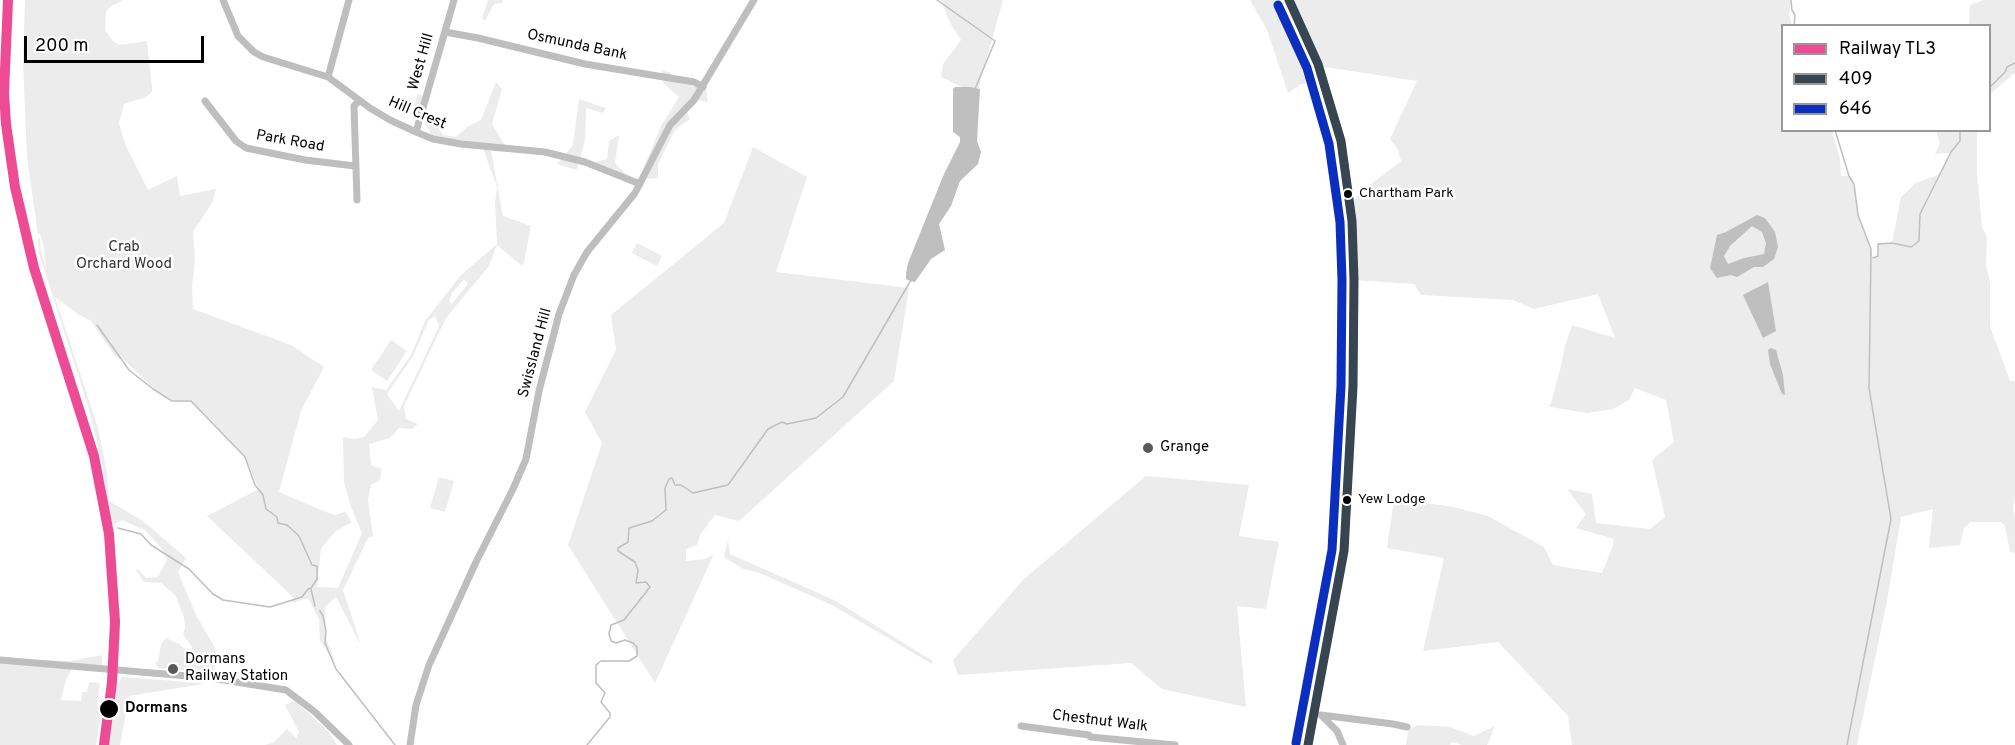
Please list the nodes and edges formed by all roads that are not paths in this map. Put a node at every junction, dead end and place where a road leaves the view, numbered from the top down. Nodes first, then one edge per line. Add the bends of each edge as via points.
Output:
1 (223, 0) edge
2 (349, 0) edge
3 (454, 0) edge
4 (754, 0) edge
5 (1289, 0) edge
6 (445, 32) junction
7 (328, 77) junction
8 (703, 87) junction
9 (359, 100) junction
10 (205, 101) dead end
11 (416, 132) junction
12 (355, 166) junction
13 (640, 184) junction
14 (357, 200) dead end
15 (0, 660) edge
16 (1317, 715) junction
17 (1021, 726) dead end
18 (1407, 727) dead end
19 (349, 745) edge
20 (410, 745) edge
21 (1175, 745) edge
22 (1308, 745) edge
23 (1343, 745) edge

1 - 7 street, Hill Crest via 238,36 254,52
2 - 7 street
3 - 6 street, West Hill
4 - 8 street, Swissland Hill
5 - 16 street via 1314,53 1335,115 1352,221 1354,330 1344,551
6 - 8 street, Osmunda Bank via 585,64 694,82
6 - 11 street, West Hill
7 - 9 street, Hill Crest
8 - 13 street, Swissland Hill via 670,125
9 - 11 street, Hill Crest
9 - 12 street via 354,106
10 - 12 street, Park Road via 246,148
11 - 13 street, Hill Crest via 461,144 545,152 585,162
12 - 14 street
13 - 20 street, Swissland Hill via 586,252 574,275 559,314 526,459 429,665 416,705
15 - 19 street via 217,678 286,690
16 - 18 street
16 - 22 street
16 - 23 street via 1337,731
17 - 21 street, Chestnut Walk

